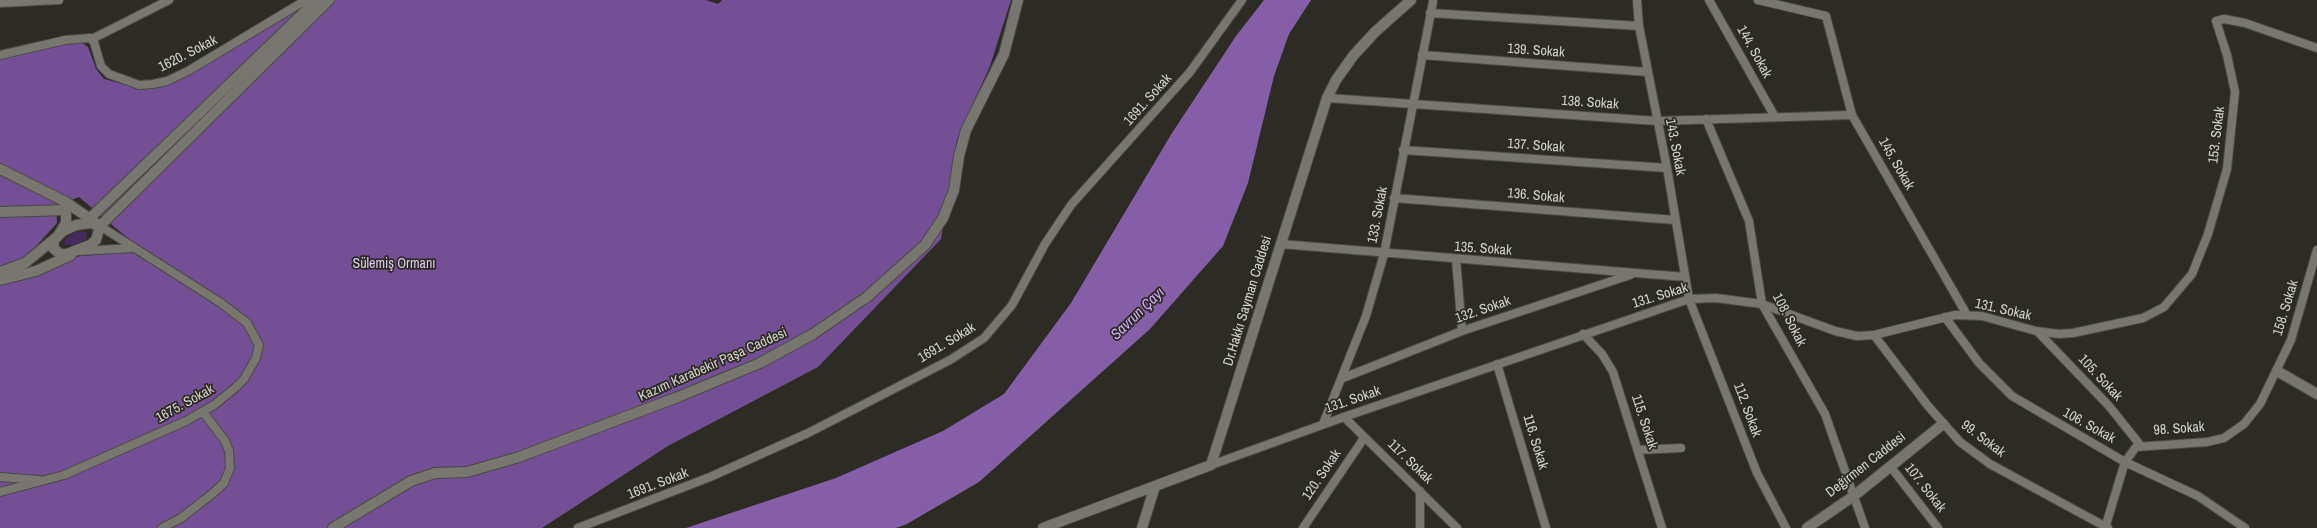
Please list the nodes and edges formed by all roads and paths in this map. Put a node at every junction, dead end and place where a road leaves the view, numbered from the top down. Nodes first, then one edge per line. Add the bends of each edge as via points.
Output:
1 (59, 0) edge
2 (169, 0) edge
3 (306, 0) edge
4 (317, 0) edge
5 (329, 0) edge
6 (1018, 0) edge
7 (1242, 0) edge
8 (1411, 0) edge
9 (1637, 0) edge
10 (1709, 0) edge
11 (1758, 0) edge
12 (1433, 2) dead end
13 (0, 3) edge
14 (1430, 13) junction
15 (1639, 26) junction
16 (92, 39) junction
17 (2317, 48) edge
18 (0, 55) edge
19 (1422, 56) junction
20 (1648, 72) junction
21 (1327, 98) junction
22 (1413, 104) junction
23 (1852, 115) junction
24 (1775, 117) junction
25 (1706, 119) junction
26 (1657, 121) junction
27 (1403, 150) junction
28 (1667, 168) junction
29 (0, 169) edge
30 (1394, 198) junction
31 (67, 206) junction
32 (0, 212) edge
33 (89, 218) junction
34 (1676, 220) junction
35 (100, 226) junction
36 (58, 236) junction
37 (1280, 244) junction
38 (133, 248) junction
39 (2317, 250) edge
40 (78, 251) junction
41 (1384, 254) junction
42 (1456, 260) junction
43 (0, 272) edge
44 (1634, 273) junction
45 (1685, 277) junction
46 (0, 280) edge
47 (1689, 299) junction
48 (1762, 304) junction
49 (1967, 315) junction
50 (1945, 317) junction
51 (2128, 322) joint
52 (1462, 331) junction
53 (2037, 331) junction
54 (1582, 334) junction
55 (1874, 335) junction
56 (1497, 364) junction
57 (2278, 371) junction
58 (1343, 378) junction
59 (2317, 394) edge
60 (203, 412) junction
61 (1344, 416) junction
62 (1323, 424) junction
63 (1943, 424) junction
64 (1364, 438) junction
65 (2141, 446) junction
66 (1681, 448) dead end
67 (1638, 450) junction
68 (2126, 462) junction
69 (1211, 465) junction
70 (1890, 466) junction
71 (0, 477) edge
72 (48, 480) junction
73 (1155, 486) junction
74 (1420, 491) junction
75 (0, 492) edge
76 (1855, 495) junction
77 (162, 528) edge
78 (333, 528) edge
79 (578, 528) edge
80 (1043, 528) edge
81 (1142, 528) edge
82 (1303, 528) edge
83 (1420, 528) edge
84 (1457, 528) edge
85 (1546, 528) edge
86 (1662, 528) edge
87 (1786, 528) edge
88 (1807, 528) edge
89 (1865, 528) edge
90 (1938, 528) edge
91 (2106, 528) edge
92 (2245, 528) edge

1 - 13 street
2 - 16 street
3 - 16 street, 1620. Sokak via 188,71 167,81 153,84 139,85 109,74 98,61
4 - 33 street
5 - 35 street
6 - 78 street, Kazım Karabekir Paşa Caddesi via 1004,54 966,130 954,190 943,218 925,245 867,297 813,334 753,366 519,458 466,472 435,474 410,481
7 - 79 street, 1691. Sokak via 1190,72 1071,206 1045,244 1012,305 984,338 950,360 794,440 710,477
8 - 21 street, Dr.Hakkı Sayman Caddesi via 1353,56
9 - 15 street, 143. Sokak
10 - 24 street, 144. Sokak
11 - 23 street, 145. Sokak via 1826,16
12 - 14 street, 133. Sokak
14 - 15 street
14 - 19 street, 133. Sokak
15 - 20 street, 143. Sokak
16 - 18 street via 65,40
17 - 51 street, 153. Sokak via 2245,23 2224,19 2216,21 2227,56 2235,98 2227,168 2208,234 2192,274 2175,296 2152,314
19 - 20 street, 139. Sokak
19 - 22 street, 133. Sokak
20 - 26 street, 143. Sokak
21 - 22 street, 138. Sokak
21 - 37 street, Dr.Hakkı Sayman Caddesi
22 - 26 street, 138. Sokak
22 - 27 street, 133. Sokak
23 - 24 street, 138. Sokak
23 - 49 street, 145. Sokak
24 - 25 street, 138. Sokak
25 - 26 street, 138. Sokak
25 - 48 street, 108. Sokak via 1749,221
26 - 28 street, 143. Sokak
27 - 28 street, 137. Sokak
27 - 30 street, 133. Sokak
28 - 34 street, 143. Sokak
29 - 31 street
30 - 34 street, 136. Sokak
30 - 41 street, 133. Sokak
31 - 32 street
31 - 33 street
31 - 36 street via 66,223
33 - 35 street
34 - 45 street, 143. Sokak
35 - 36 street via 83,223
35 - 38 street, 1675. Sokak
35 - 40 street via 96,240
36 - 40 street via 52,244 55,252 67,254
36 - 43 street via 33,258
37 - 41 street, 135. Sokak
37 - 69 street, Dr.Hakkı Sayman Caddesi
38 - 40 street
38 - 60 street, 1675. Sokak via 239,316 257,338 259,345 256,358 244,379
39 - 57 street, 158. Sokak via 2291,340
40 - 46 street via 36,270
41 - 42 street, 135. Sokak
41 - 58 street, 133. Sokak via 1366,316
42 - 44 street, 135. Sokak
42 - 52 street
44 - 45 street, 135. Sokak
44 - 52 street, 132. Sokak
45 - 47 street, 143. Sokak
47 - 48 street, 131. Sokak via 1716,298
47 - 54 street, 131. Sokak
47 - 87 street, 112. Sokak via 1757,473
48 - 55 street, 131. Sokak via 1835,331 1857,336
48 - 76 street, 108. Sokak via 1825,414
49 - 50 street, 131. Sokak
49 - 53 street, 131. Sokak via 1999,319
50 - 55 street, 131. Sokak
50 - 68 street, 106. Sokak via 1979,363 2012,396
51 - 53 street, 131. Sokak via 2073,333 2048,334
52 - 58 street, 132. Sokak
53 - 65 street, 105. Sokak via 2109,406
54 - 56 street, 131. Sokak
54 - 67 street, 115. Sokak via 1602,354 1613,372
55 - 63 street, 99. Sokak
56 - 61 street, 131. Sokak
56 - 85 street, 116. Sokak
57 - 59 street
57 - 65 street, 98. Sokak via 2260,404 2244,424 2224,438 2207,442
58 - 62 street, 133. Sokak
60 - 72 street, 1675. Sokak via 106,458
60 - 77 street via 225,441 229,451 230,468 224,483 212,494 181,518
61 - 62 street, 131. Sokak
61 - 64 street, 117. Sokak
62 - 69 street, 131. Sokak
63 - 70 street, Değirmen Caddesi
63 - 91 street, 99. Sokak via 1960,442 1990,464
64 - 74 street, 117. Sokak
64 - 82 street, 120. Sokak
65 - 68 street, 98. Sokak via 2132,451
66 - 67 street
67 - 86 street, 115. Sokak
68 - 91 street, 98. Sokak
68 - 92 street, 106. Sokak via 2198,496
69 - 73 street
70 - 76 street, Değirmen Caddesi
70 - 90 street, 107. Sokak
71 - 72 street
72 - 75 street, 1675. Sokak
73 - 80 street
73 - 81 street
74 - 83 street
74 - 84 street, 117. Sokak
76 - 88 street, Değirmen Caddesi
76 - 89 street, 108. Sokak

